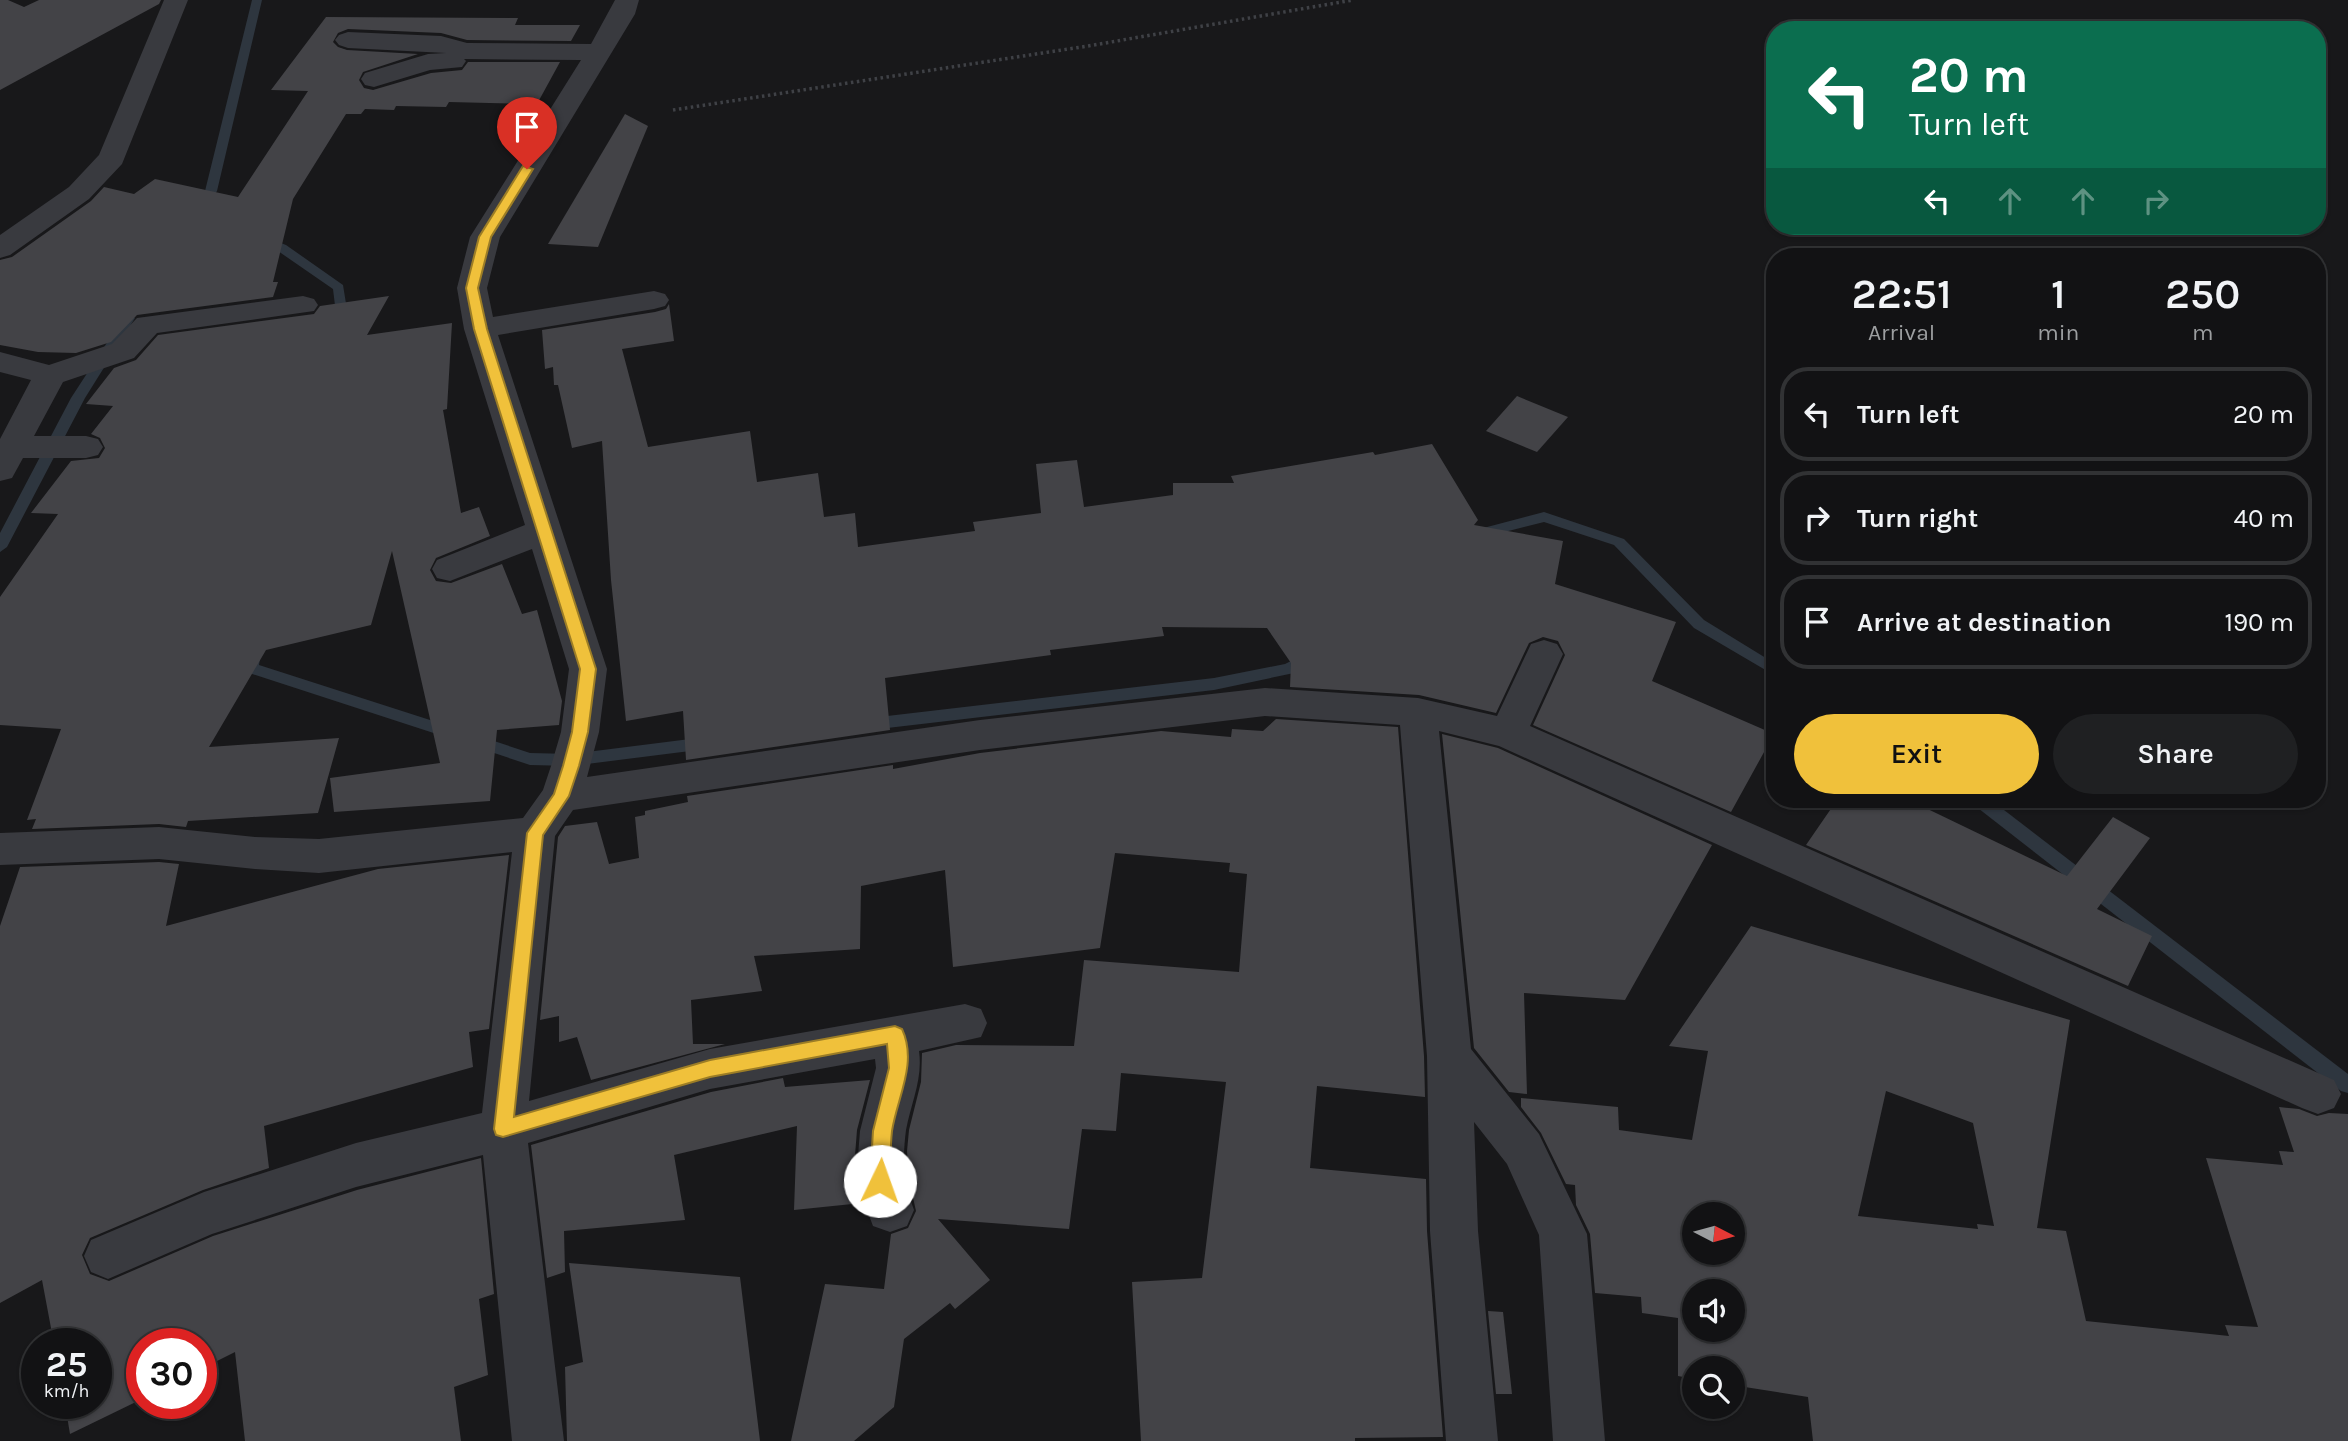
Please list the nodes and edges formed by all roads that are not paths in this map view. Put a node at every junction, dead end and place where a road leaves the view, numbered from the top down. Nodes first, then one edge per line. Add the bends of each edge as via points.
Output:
1 (176, 0) edge
2 (627, 0) edge
3 (348, 40) dead end
4 (599, 52) junction
5 (470, 59) junction
6 (373, 79) dead end
7 (0, 249) edge
8 (654, 300) dead end
9 (303, 305) dead end
10 (480, 329) junction
11 (0, 362) edge
12 (50, 374) junction
13 (78, 447) dead end
14 (14, 455) edge
15 (544, 531) junction
16 (450, 569) dead end
17 (1544, 654) dead end
18 (1418, 712) junction
19 (1508, 733) junction
20 (571, 765) junction
21 (535, 833) junction
22 (0, 849) edge
23 (965, 1023) dead end
24 (895, 1034) junction
25 (1449, 1056) junction
26 (2318, 1094) dead end
27 (503, 1129) junction
28 (890, 1210) dead end
29 (108, 1256) dead end
30 (538, 1441) edge
31 (1472, 1441) edge
32 (1579, 1441) edge

1 - 7 street via 112,158 79,193
2 - 4 street
3 - 5 street via 441,44
4 - 5 street
4 - 10 street via 485,237 472,288
5 - 6 street via 428,62
8 - 10 street
9 - 12 street via 148,326 123,351
10 - 15 street
11 - 12 street
12 - 14 street
13 - 14 street
15 - 16 street
15 - 20 street via 588,669
17 - 19 street
18 - 19 street
18 - 20 street via 1265,702 980,735
18 - 25 street
19 - 26 street
20 - 21 street
21 - 22 street via 319,856 159,843
21 - 27 street
23 - 24 street
24 - 27 street via 710,1069
24 - 28 street via 899,1068 883,1131 880,1181
25 - 31 street via 1454,1231
25 - 32 street via 1523,1149 1563,1234
27 - 29 street via 276,1189
27 - 30 street

